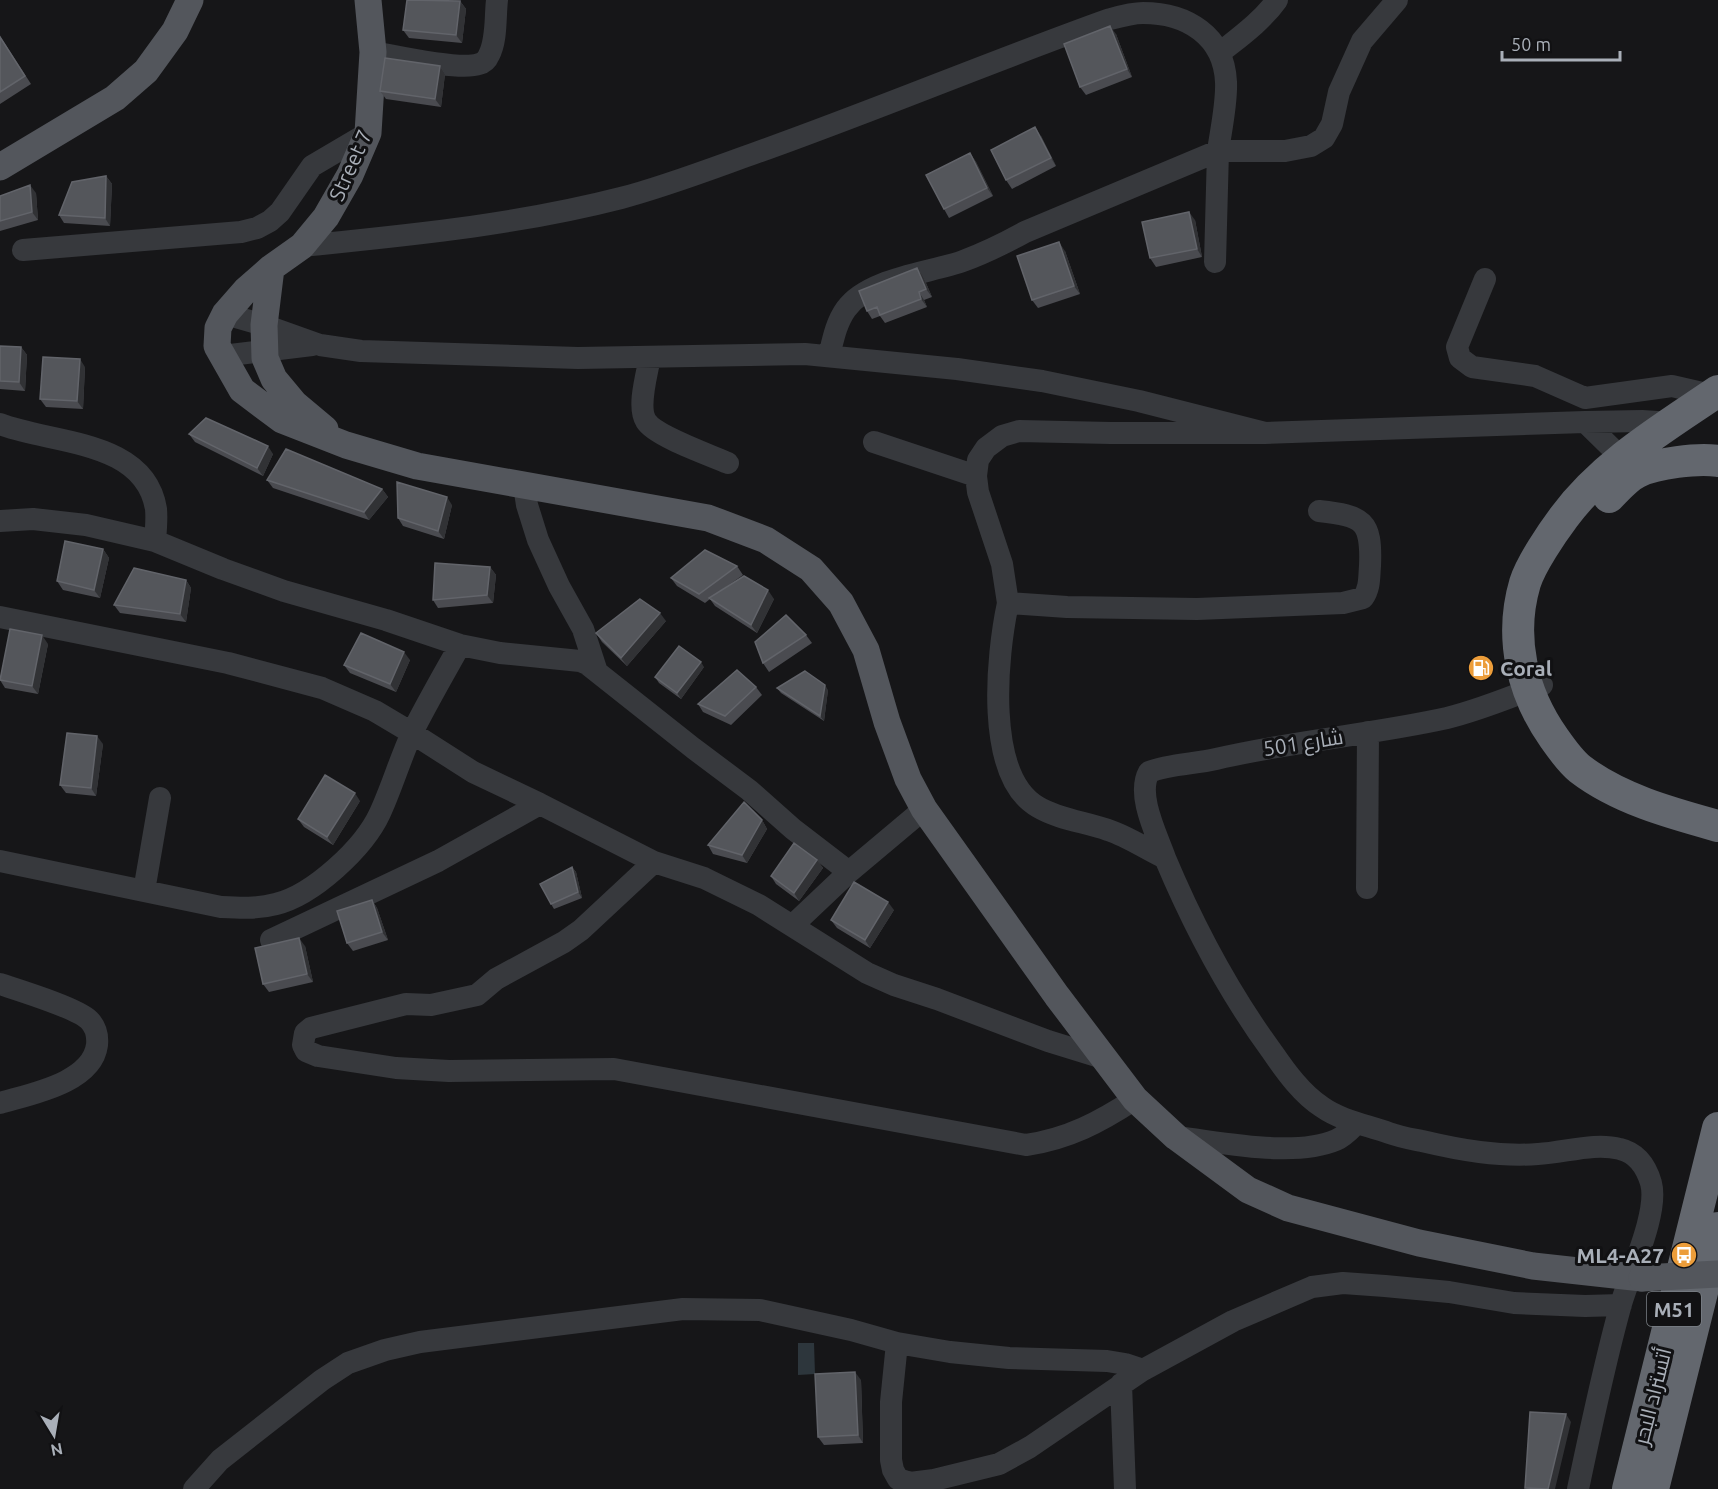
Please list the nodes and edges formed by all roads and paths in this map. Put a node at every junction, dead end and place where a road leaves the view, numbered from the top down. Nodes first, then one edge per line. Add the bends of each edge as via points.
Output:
1 (190, 0) edge
2 (368, 0) edge
3 (497, 0) edge
4 (1277, 0) edge
5 (1397, 0) edge
6 (373, 52) junction
7 (1221, 52) junction
8 (368, 133) junction
9 (1218, 152) junction
10 (0, 167) edge
11 (302, 246) junction
12 (23, 250) dead end
13 (1215, 262) dead end
14 (271, 268) junction
15 (1485, 279) dead end
16 (225, 314) junction
17 (265, 337) junction
18 (222, 356) junction
19 (829, 356) junction
20 (650, 357) junction
21 (1715, 393) edge
22 (1585, 422) junction
23 (1672, 423) junction
24 (0, 424) edge
25 (1266, 433) junction
26 (874, 442) dead end
27 (346, 445) junction
28 (1718, 460) edge
29 (728, 463) dead end
30 (1629, 465) junction
31 (976, 476) junction
32 (524, 485) junction
33 (1319, 512) dead end
34 (0, 521) edge
35 (155, 541) junction
36 (1008, 603) junction
37 (0, 617) edge
38 (460, 645) junction
39 (596, 669) junction
40 (1536, 688) junction
41 (1368, 732) junction
42 (412, 733) junction
43 (160, 798) dead end
44 (540, 804) junction
45 (924, 809) junction
46 (1718, 812) edge
47 (1718, 826) edge
48 (1165, 858) junction
49 (0, 861) edge
50 (654, 862) junction
51 (849, 872) junction
52 (1367, 888) dead end
53 (144, 891) junction
54 (793, 925) junction
55 (271, 940) dead end
56 (0, 984) edge
57 (1103, 1058) junction
58 (1135, 1099) junction
59 (0, 1102) edge
60 (1357, 1123) junction
61 (1718, 1128) edge
62 (1176, 1137) junction
63 (1718, 1228) edge
64 (1718, 1276) edge
65 (1635, 1278) junction
66 (1621, 1305) junction
67 (897, 1342) junction
68 (1685, 1360) junction
69 (1143, 1370) junction
70 (1121, 1384) junction
71 (194, 1489) edge
72 (1125, 1489) edge
73 (1578, 1489) edge
74 (1628, 1489) edge
75 (1653, 1489) edge

1 - 10 main road via 175,31 146,71 115,98
2 - 6 main road, Street 7
3 - 6 street via 493,44 485,62 478,65
4 - 7 street
5 - 9 street via 1362,41 1324,138 1311,147 1285,151
6 - 8 main road, Street 7
7 - 9 street via 1226,82
7 - 11 street via 1202,30 1170,16 1142,13 1107,20 828,127 621,198 506,222
8 - 11 main road, Street 7 via 326,217
8 - 12 street via 312,166 280,212 257,228
9 - 13 street
9 - 19 street via 962,261 910,275 862,294 839,322
11 - 14 main road, Street 7
14 - 16 main road, Street 7
14 - 17 main road
15 - 21 street via 1457,347 1460,358 1472,367 1535,376 1586,398 1672,386
16 - 17 street
16 - 18 main road via 218,328 217,346
17 - 18 street
17 - 20 street via 361,351
17 - 27 main road via 265,358 274,379 294,404
18 - 27 main road via 242,390 282,420
19 - 20 street
19 - 25 street via 1042,381
20 - 29 street via 642,399 645,421 658,432
21 - 23 highway
22 - 23 street
22 - 25 street
22 - 30 street
23 - 30 highway
24 - 35 street via 90,447 130,464 155,507
25 - 31 street via 1019,430 986,448 978,460
26 - 31 street
27 - 32 main road via 417,466
28 - 30 highway
30 - 40 highway via 1557,558 1542,590 1535,615
31 - 36 street via 1002,564
32 - 39 street via 538,540 583,629
32 - 45 main road via 708,518 766,540 811,569 841,603 866,650 887,722
33 - 36 street via 1351,515 1369,533 1369,584 1363,598 1343,603 1197,609
34 - 35 street via 33,519 86,525
35 - 38 street via 284,591
36 - 48 street via 998,687 1003,752 1012,777 1037,807 1110,830
37 - 42 street via 228,663 322,688 375,711
38 - 39 street via 580,661
38 - 42 street
39 - 51 street
40 - 41 street, شارع 501 via 1447,718
40 - 46 highway via 1591,758 1622,778
40 - 47 highway via 1544,724 1580,768 1628,797
41 - 48 street, شارع 501 via 1269,747 1149,772 1143,787 1145,799
41 - 52 street
42 - 44 street via 473,772
42 - 53 street via 380,813 363,841 322,879 293,898 246,909
43 - 53 street
44 - 50 street
44 - 55 street via 438,861
45 - 51 street
45 - 57 main road
48 - 60 street via 1203,940 1279,1061 1321,1107
49 - 53 street
50 - 54 street via 704,878
50 - 58 street via 581,930 477,995 431,1005 406,1004 311,1028 305,1033 306,1051 396,1068 615,1069 1026,1145 1050,1141 1102,1120
51 - 54 street
54 - 57 street via 844,961 894,985
56 - 59 street via 75,1011 95,1027 98,1037 89,1064 71,1079
57 - 58 main road
58 - 62 main road
60 - 62 street via 1338,1140 1316,1147 1264,1147
60 - 65 street via 1482,1152 1552,1154 1591,1147 1618,1148 1634,1154 1652,1184 1652,1206
61 - 74 highway, أتستراد البحر / M51
62 - 65 main road via 1248,1190 1288,1208 1430,1245 1533,1266
63 - 68 highway, أتستراد البحر / M51
64 - 65 main road, bridge
64 - 68 highway
65 - 66 street
66 - 69 street via 1514,1303 1449,1292 1328,1284 1312,1287 1233,1321
66 - 73 street
67 - 69 street via 1009,1358 1107,1361
67 - 70 street via 890,1447 893,1470 902,1482 934,1480 999,1464
67 - 71 street via 789,1315 724,1309 683,1310 420,1342 348,1363 220,1460
68 - 75 highway, أتستراد البحر / M51
69 - 70 street
70 - 72 street

